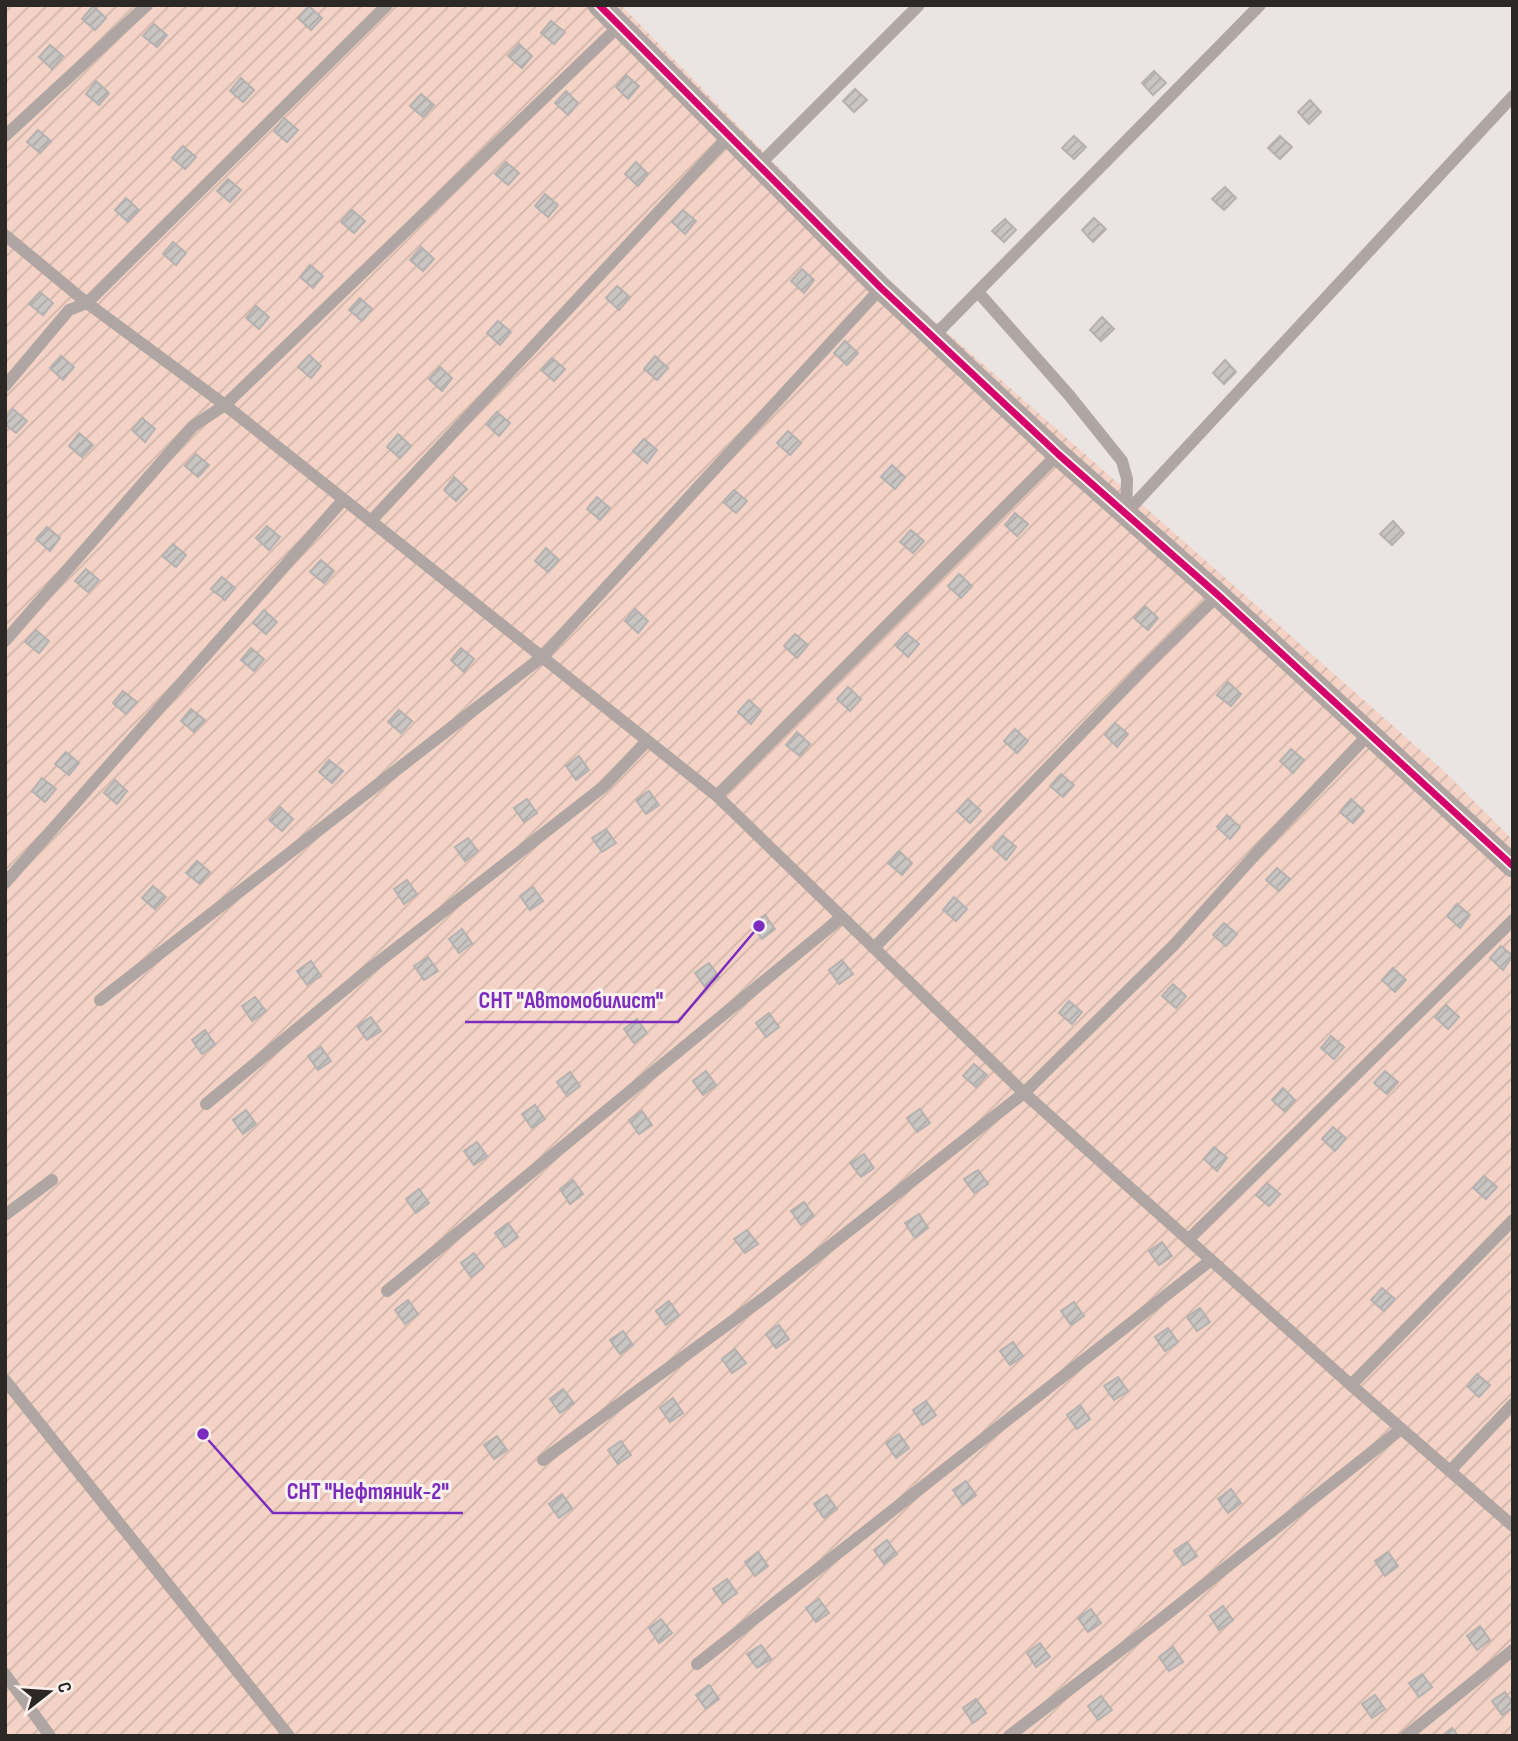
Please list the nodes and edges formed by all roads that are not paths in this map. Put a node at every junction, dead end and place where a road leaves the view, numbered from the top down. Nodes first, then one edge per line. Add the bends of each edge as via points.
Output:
1 (147, 5) edge
2 (387, 5) edge
3 (599, 5) edge
4 (919, 5) edge
5 (1260, 5) edge
6 (619, 26) junction
7 (1513, 96) edge
8 (730, 135) junction
9 (5, 136) edge
10 (759, 165) junction
11 (5, 235) edge
12 (881, 288) junction
13 (978, 292) junction
14 (87, 303) junction
15 (933, 337) junction
16 (5, 386) edge
17 (225, 405) junction
18 (1058, 454) junction
19 (344, 499) junction
20 (1126, 513) junction
21 (371, 521) junction
22 (1218, 595) junction
23 (5, 641) edge
24 (542, 657) junction
25 (1369, 734) junction
26 (647, 741) junction
27 (717, 796) junction
28 (1513, 866) edge
29 (5, 883) edge
30 (842, 918) junction
31 (1513, 920) edge
32 (874, 948) junction
33 (100, 1000) dead end
34 (1024, 1093) junction
35 (206, 1104) dead end
36 (52, 1180) dead end
37 (5, 1215) edge
38 (1513, 1220) edge
39 (1189, 1239) junction
40 (1211, 1260) junction
41 (387, 1291) dead end
42 (5, 1380) edge
43 (1351, 1385) junction
44 (1513, 1404) edge
45 (1401, 1429) junction
46 (543, 1460) dead end
47 (1450, 1471) junction
48 (1513, 1526) edge
49 (1513, 1650) edge
50 (697, 1664) dead end
51 (7, 1679) edge
52 (50, 1736) edge
53 (289, 1736) edge
54 (1010, 1736) edge
55 (1406, 1736) edge

1 - 9 lane
2 - 14 lane
3 - 6 street
4 - 10 lane
5 - 13 lane
6 - 8 street
6 - 17 lane
7 - 20 lane
8 - 10 street
8 - 21 lane
10 - 12 street
11 - 14 lane
12 - 15 street
12 - 24 lane
13 - 15 lane
13 - 20 lane via 1122,461 1127,479
14 - 16 lane via 69,310
14 - 17 lane
15 - 18 street
17 - 19 lane
17 - 23 lane via 193,426
18 - 20 street
18 - 27 lane
19 - 21 lane
19 - 29 lane
20 - 22 street
21 - 24 lane
22 - 25 street
22 - 32 lane
24 - 26 lane
24 - 33 lane
25 - 28 street
25 - 34 lane via 1174,945
26 - 27 lane
26 - 35 lane via 603,787
27 - 30 lane
30 - 32 lane
30 - 41 lane
31 - 39 lane
32 - 34 lane
34 - 39 lane
34 - 46 lane via 765,1297
36 - 37 lane
38 - 43 lane
39 - 40 lane
40 - 43 lane
40 - 50 lane
42 - 53 lane
43 - 45 lane
44 - 47 lane
45 - 47 lane
45 - 54 lane
47 - 48 lane
49 - 55 lane
51 - 52 lane

